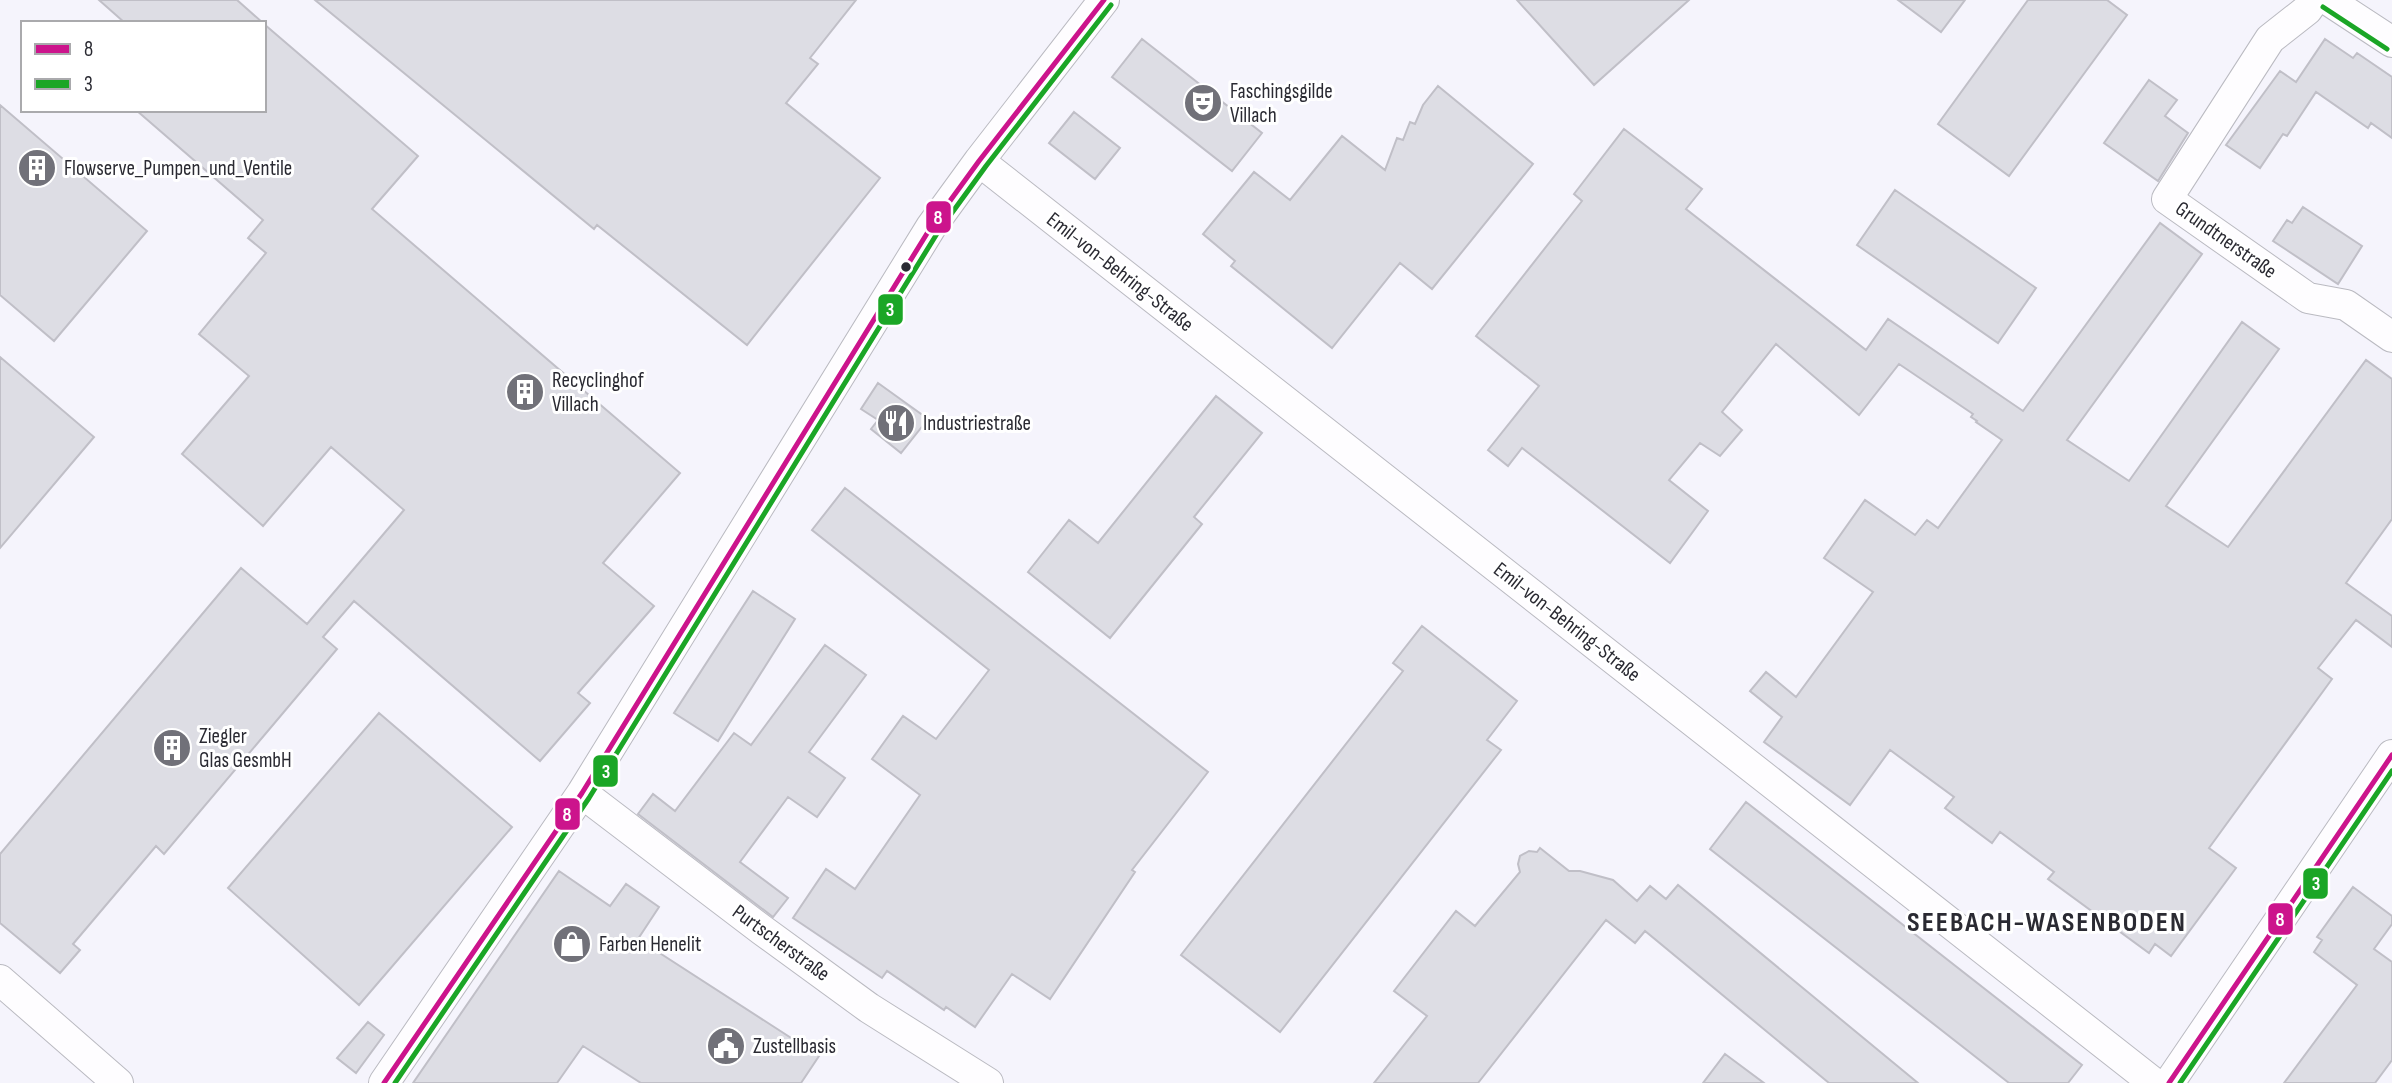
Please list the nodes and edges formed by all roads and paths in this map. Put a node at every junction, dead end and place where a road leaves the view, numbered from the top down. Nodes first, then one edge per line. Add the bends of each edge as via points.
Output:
1 (1104, 0) edge
2 (2314, 0) edge
3 (2328, 0) edge
4 (2392, 42) edge
5 (979, 161) junction
6 (2392, 337) edge
7 (2392, 755) edge
8 (582, 793) junction
9 (0, 980) edge
10 (118, 1083) edge
11 (384, 1083) edge
12 (988, 1083) edge
13 (2154, 1083) edge
14 (2169, 1083) edge

1 - 5 street
2 - 6 street, Grundtnerstraße via 2270,39 2167,199 2308,298 2346,305
3 - 4 street
5 - 8 street via 907,265
5 - 13 street, Emil-von-Behring-Straße
7 - 14 street
8 - 11 street
8 - 12 street, Purtscherstraße via 869,1008
9 - 10 street

